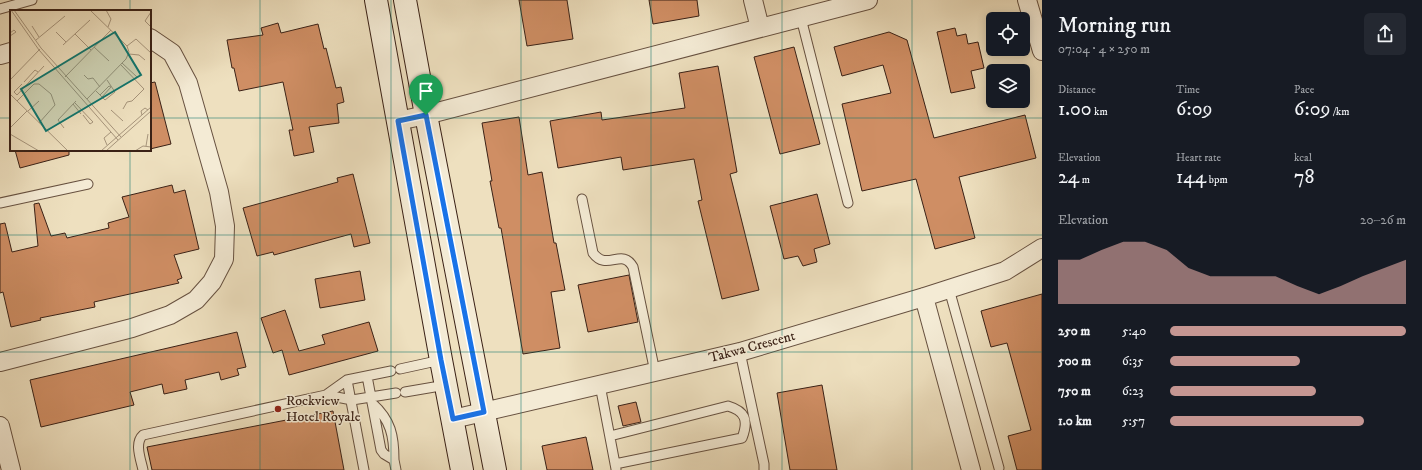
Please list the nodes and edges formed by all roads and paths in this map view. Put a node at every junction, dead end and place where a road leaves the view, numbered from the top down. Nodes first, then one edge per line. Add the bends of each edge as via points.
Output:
1 (32, 0) edge
2 (376, 0) edge
3 (405, 0) edge
4 (753, 0) edge
5 (868, 0) edge
6 (1028, 0) edge
7 (0, 9) edge
8 (800, 18) junction
9 (760, 28) junction
10 (151, 39) edge
11 (1042, 51) edge
12 (10, 52) edge
13 (0, 55) edge
14 (426, 115) junction
15 (398, 121) junction
16 (88, 184) dead end
17 (582, 199) dead end
18 (0, 203) edge
19 (848, 203) dead end
20 (1042, 248) edge
21 (949, 289) junction
22 (924, 297) junction
23 (740, 352) junction
24 (441, 360) junction
25 (0, 362) edge
26 (655, 372) junction
27 (367, 376) junction
28 (347, 380) junction
29 (446, 385) junction
30 (600, 385) junction
31 (326, 395) junction
32 (352, 400) junction
33 (372, 400) junction
34 (484, 412) junction
35 (453, 419) junction
36 (0, 426) edge
37 (610, 436) junction
38 (394, 460) junction
39 (616, 467) edge
40 (999, 468) dead end
41 (11, 470) edge
42 (143, 470) edge
43 (364, 470) edge
44 (396, 470) edge
45 (462, 470) edge
46 (495, 470) edge
47 (764, 470) edge
48 (971, 470) edge

1 - 7 lane
2 - 15 main road
3 - 14 main road
4 - 9 street
5 - 8 street
6 - 11 street
8 - 9 street
8 - 19 lane
9 - 14 street
10 - 25 street via 172,53 188,83 219,192 225,226 224,259 212,282 196,300 170,315 132,328
12 - 13 street
14 - 15 street
14 - 34 main road
15 - 24 main road
16 - 18 lane
17 - 26 lane via 593,253 597,259 603,261 623,258 630,261 633,267
20 - 21 street, Takwa Crescent via 1005,271
21 - 22 street, Takwa Crescent
21 - 40 lane
22 - 23 street, Takwa Crescent
22 - 48 street
23 - 26 street, Takwa Crescent
23 - 47 lane
24 - 27 lane
24 - 29 main road
26 - 30 street, Takwa Crescent
27 - 28 lane
27 - 33 lane
28 - 31 lane
28 - 32 lane
29 - 33 lane
29 - 35 main road
30 - 34 street, Takwa Crescent
30 - 37 lane
31 - 32 lane
31 - 42 lane via 143,435 139,438 138,444
32 - 33 lane
32 - 43 lane
33 - 38 lane via 390,425
33 - 38 lane via 381,450
34 - 35 street, Takwa Crescent
34 - 46 main road
35 - 45 main road
36 - 41 street
37 - 39 lane
37 - 39 lane via 728,406 742,412 745,424 742,438
38 - 44 lane

